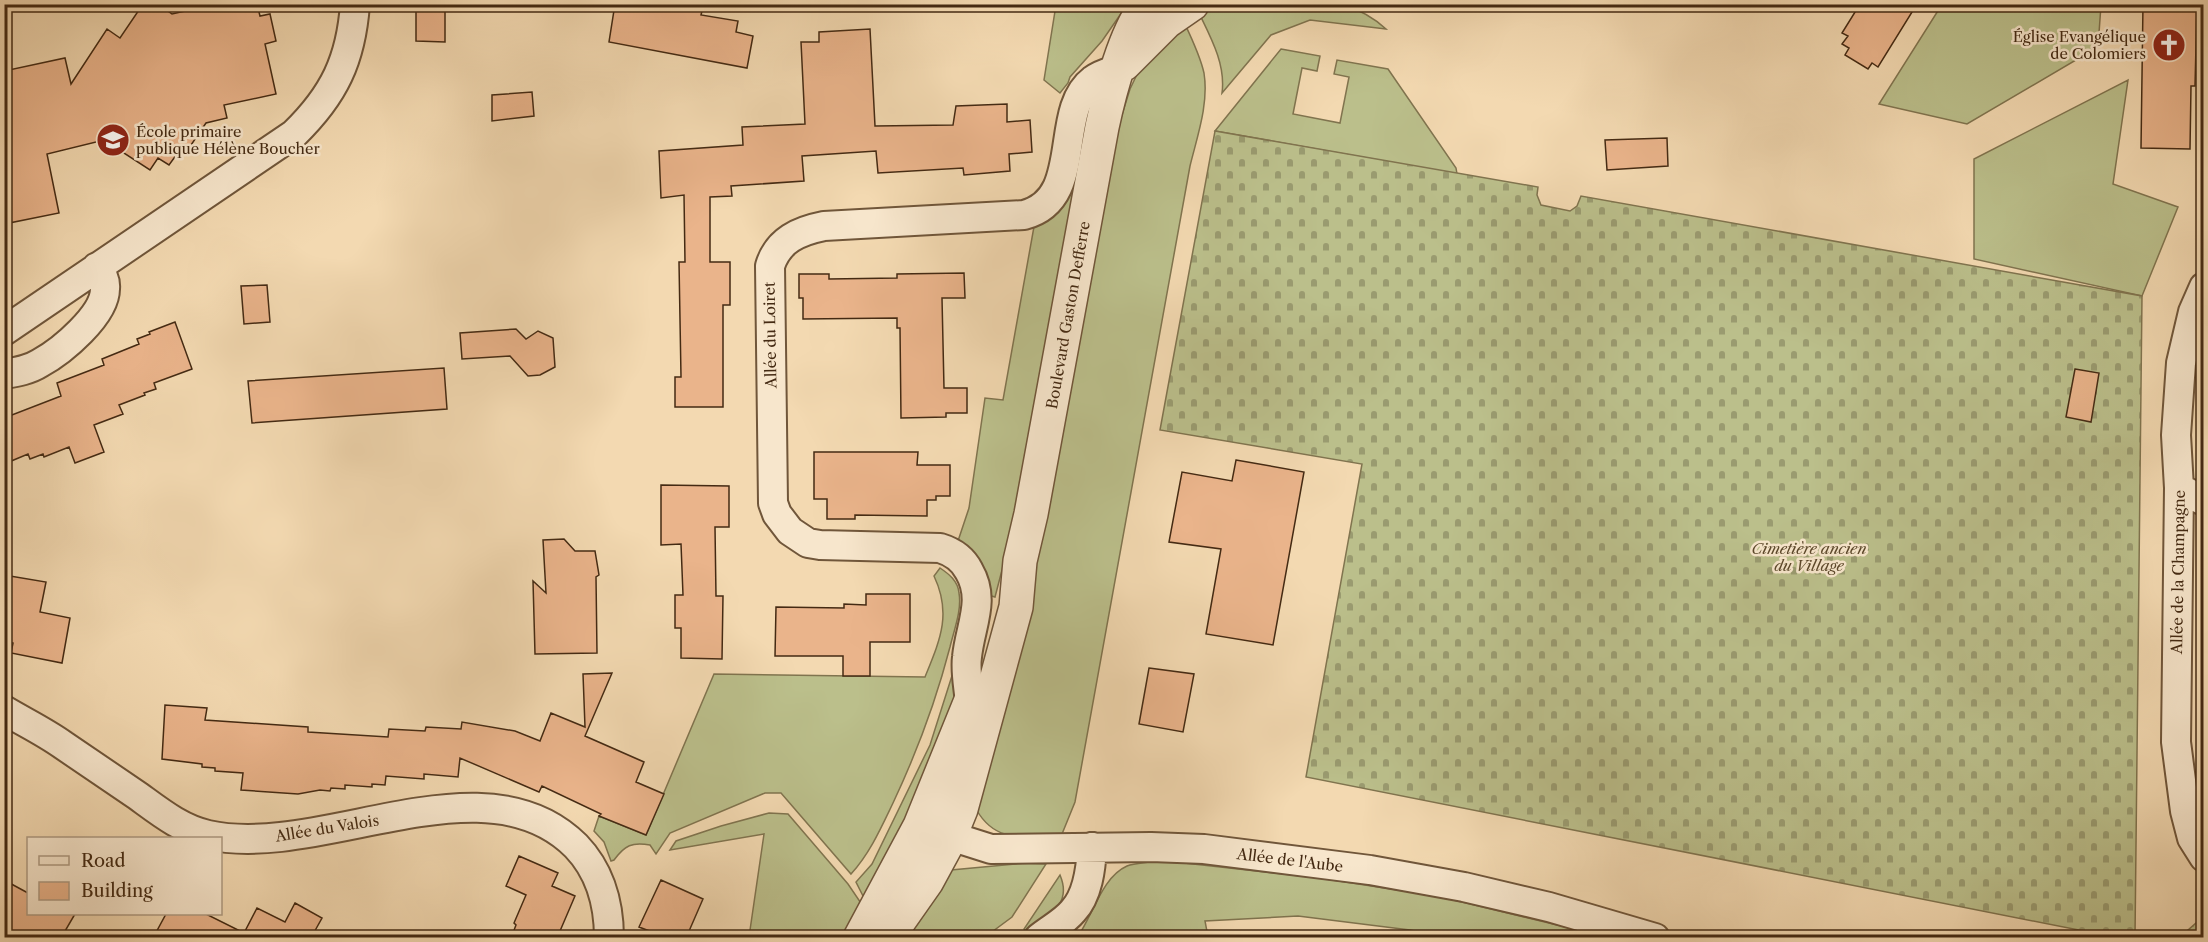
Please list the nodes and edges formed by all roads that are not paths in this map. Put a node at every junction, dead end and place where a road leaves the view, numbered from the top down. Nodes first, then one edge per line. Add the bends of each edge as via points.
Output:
1 (355, 4) edge
2 (1148, 4) edge
3 (1192, 4) edge
4 (1119, 69) junction
5 (97, 267) junction
6 (2204, 287) edge
7 (4, 331) edge
8 (4, 374) edge
9 (2179, 488) junction
10 (2204, 501) edge
11 (1020, 561) junction
12 (970, 704) junction
13 (4, 711) edge
14 (2204, 774) edge
15 (2185, 811) junction
16 (935, 831) junction
17 (1092, 847) junction
18 (2204, 857) edge
19 (609, 938) edge
20 (860, 938) edge
21 (887, 938) edge
22 (1039, 938) edge
23 (1654, 938) edge

1 - 5 street via 353,34 344,63 308,120 294,134
2 - 4 street, Boulevard Gaston Defferre via 1138,14
3 - 4 street, Boulevard Gaston Defferre via 1166,22
4 - 11 street, Boulevard Gaston Defferre via 1102,127
4 - 12 street, Allée du Loiret via 1092,80 1081,96 1058,187 1048,202 1033,213 824,225 788,239 776,251 770,266 771,444 773,503 777,514 798,537 820,545 940,548 957,557 977,589 966,661
5 - 7 street
5 - 8 street via 105,281 105,294 84,327 40,364
6 - 9 street, Allée de la Champagne via 2193,312 2181,363 2176,435
9 - 10 street
9 - 15 street, Allée de la Champagne via 2176,742
11 - 12 street, Boulevard Gaston Defferre
11 - 16 street, Boulevard Gaston Defferre via 1016,607 961,809
12 - 16 street, Boulevard Gaston Defferre
13 - 19 street, Allée du Valois via 61,743 181,826 210,836 293,836 463,808 525,815 556,829 592,865 606,904
14 - 15 street via 2196,782
15 - 18 street, Allée de la Champagne via 2192,838
16 - 17 street, Allée de l'Aube via 991,849
16 - 20 street, Boulevard Gaston Defferre
16 - 21 street, Boulevard Gaston Defferre via 927,881
17 - 22 street via 1089,874 1078,905
17 - 23 street, Allée de l'Aube via 1204,849 1370,870 1549,907

